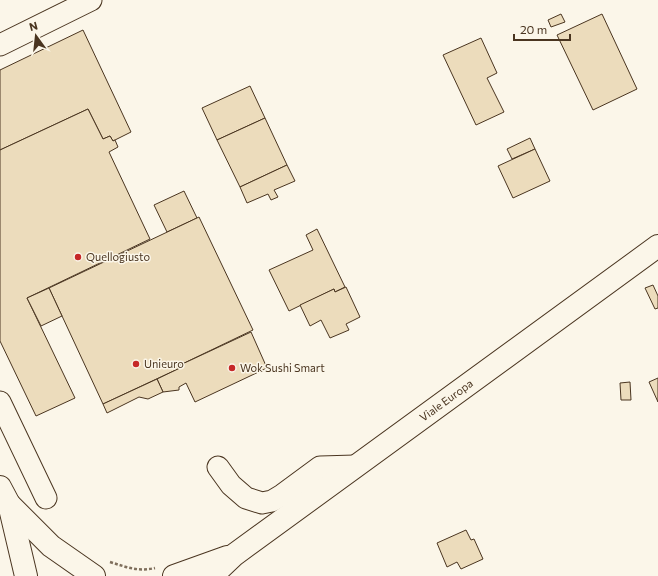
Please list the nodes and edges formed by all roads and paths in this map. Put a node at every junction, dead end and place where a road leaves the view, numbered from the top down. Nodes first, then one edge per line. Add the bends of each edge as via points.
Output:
1 (91, 0) edge
2 (0, 45) edge
3 (658, 246) edge
4 (0, 402) edge
5 (355, 466) junction
6 (5, 496) edge
7 (46, 498) dead end
8 (286, 517) junction
9 (234, 555) junction
10 (100, 568) edge
11 (165, 572) edge
12 (26, 576) edge
13 (212, 576) edge

1 - 2 lane
3 - 5 main road, Viale Europa
4 - 7 lane
5 - 8 main road, Viale Europa
5 - 8 lane via 320,467 277,498 262,503 246,498 231,485 218,467 221,483 233,493
6 - 10 main road via 51,546
6 - 12 main road
8 - 9 main road, Viale Europa
9 - 11 main road, Viale Europa
9 - 13 main road, Viale Europa
10 - 11 path

